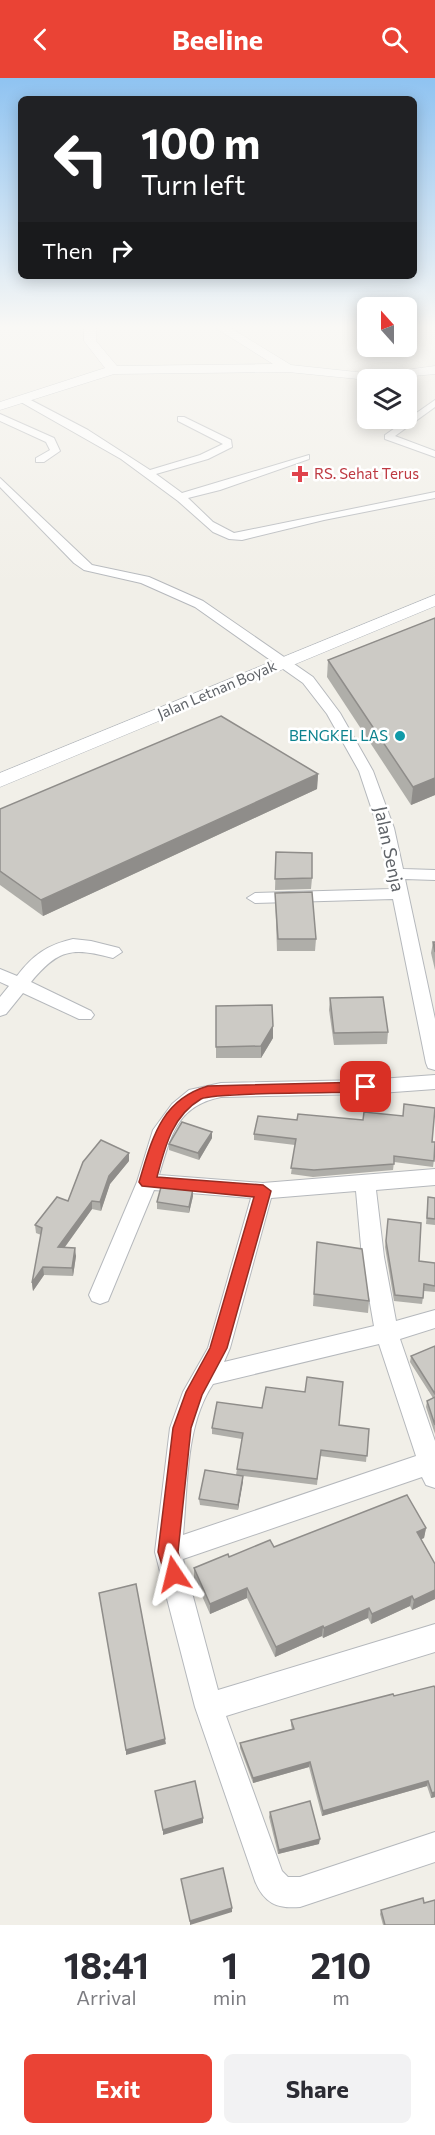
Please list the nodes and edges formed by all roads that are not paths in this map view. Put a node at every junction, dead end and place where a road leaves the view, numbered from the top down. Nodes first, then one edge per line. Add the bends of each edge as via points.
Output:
1 (47, 413) edge
2 (0, 417) edge
3 (181, 419) dead end
4 (400, 429) edge
5 (435, 454) edge
6 (305, 457) dead end
7 (40, 460) dead end
8 (147, 474) junction
9 (0, 481) edge
10 (435, 495) edge
11 (180, 497) junction
12 (435, 600) edge
13 (285, 662) junction
14 (0, 780) edge
15 (395, 874) junction
16 (435, 875) edge
17 (399, 894) junction
18 (255, 898) dead end
19 (113, 952) dead end
20 (0, 975) edge
21 (20, 986) junction
22 (0, 1010) edge
23 (85, 1016) dead end
24 (435, 1063) edge
25 (435, 1082) edge
26 (435, 1178) edge
27 (147, 1182) junction
28 (365, 1182) junction
29 (263, 1191) junction
30 (100, 1295) dead end
31 (435, 1319) edge
32 (387, 1333) junction
33 (206, 1376) junction
34 (433, 1467) edge
35 (168, 1552) junction
36 (435, 1638) edge
37 (209, 1707) junction
38 (435, 1847) edge

1 - 8 street via 119,453
2 - 7 street via 50,440 55,451
3 - 8 street via 228,445 204,457
4 - 5 street via 388,437
6 - 11 street
8 - 11 street
9 - 13 street, Jalan Senja via 88,568 145,580 200,604
10 - 11 street via 234,538 219,531
12 - 13 street, Jalan Letnan Boyak via 327,648
13 - 14 street, Jalan Letnan Boyak
13 - 15 street, Jalan Senja via 322,696 366,771 386,828
15 - 16 street
15 - 17 street, Jalan Senja
17 - 18 street
17 - 24 street, Jalan Senja
19 - 21 street via 91,944 62,945 44,958
20 - 21 street
21 - 22 street
21 - 23 street
25 - 27 street via 221,1090 196,1095 163,1130
26 - 28 street
27 - 29 street
27 - 30 street
28 - 29 street
28 - 32 street
29 - 33 street via 219,1348
31 - 32 street
32 - 33 street
32 - 34 street
33 - 35 street via 195,1392 182,1428
34 - 35 street
35 - 37 street
36 - 37 street
37 - 38 street via 270,1881 282,1893 300,1893

